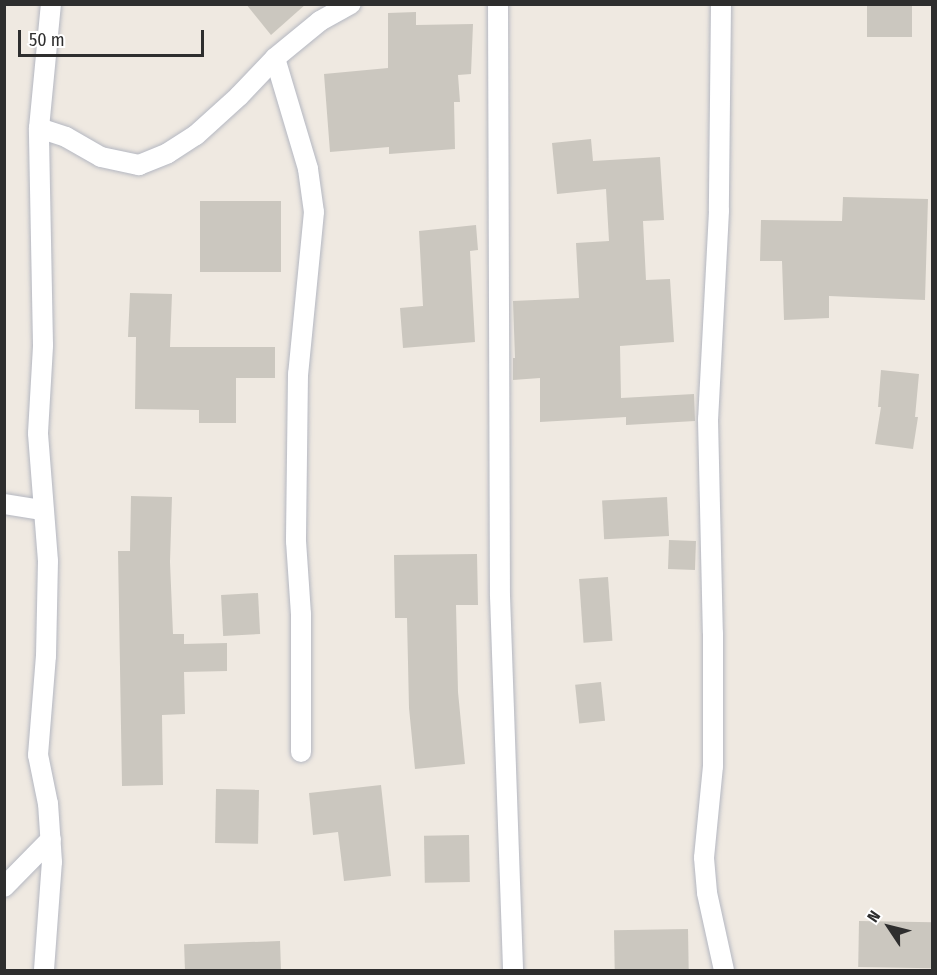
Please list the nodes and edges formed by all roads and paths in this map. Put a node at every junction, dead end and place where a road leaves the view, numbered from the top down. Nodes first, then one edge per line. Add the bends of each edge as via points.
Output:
1 (51, 4) edge
2 (351, 4) edge
3 (498, 4) edge
4 (721, 4) edge
5 (274, 58) junction
6 (39, 128) junction
7 (4, 504) edge
8 (42, 510) junction
9 (302, 752) dead end
10 (51, 839) junction
11 (4, 887) edge
12 (44, 970) edge
13 (513, 970) edge
14 (724, 970) edge

1 - 6 street
2 - 5 street via 320,21
3 - 13 street via 499,574
4 - 14 street via 719,211 708,419 713,766 704,858 707,893
5 - 6 street via 196,135 139,165 101,157 66,137
5 - 9 street via 308,169 314,212 298,374 296,541
6 - 8 street via 43,345 38,433
7 - 8 street
8 - 10 street via 48,561 38,755
10 - 11 street
10 - 12 street

